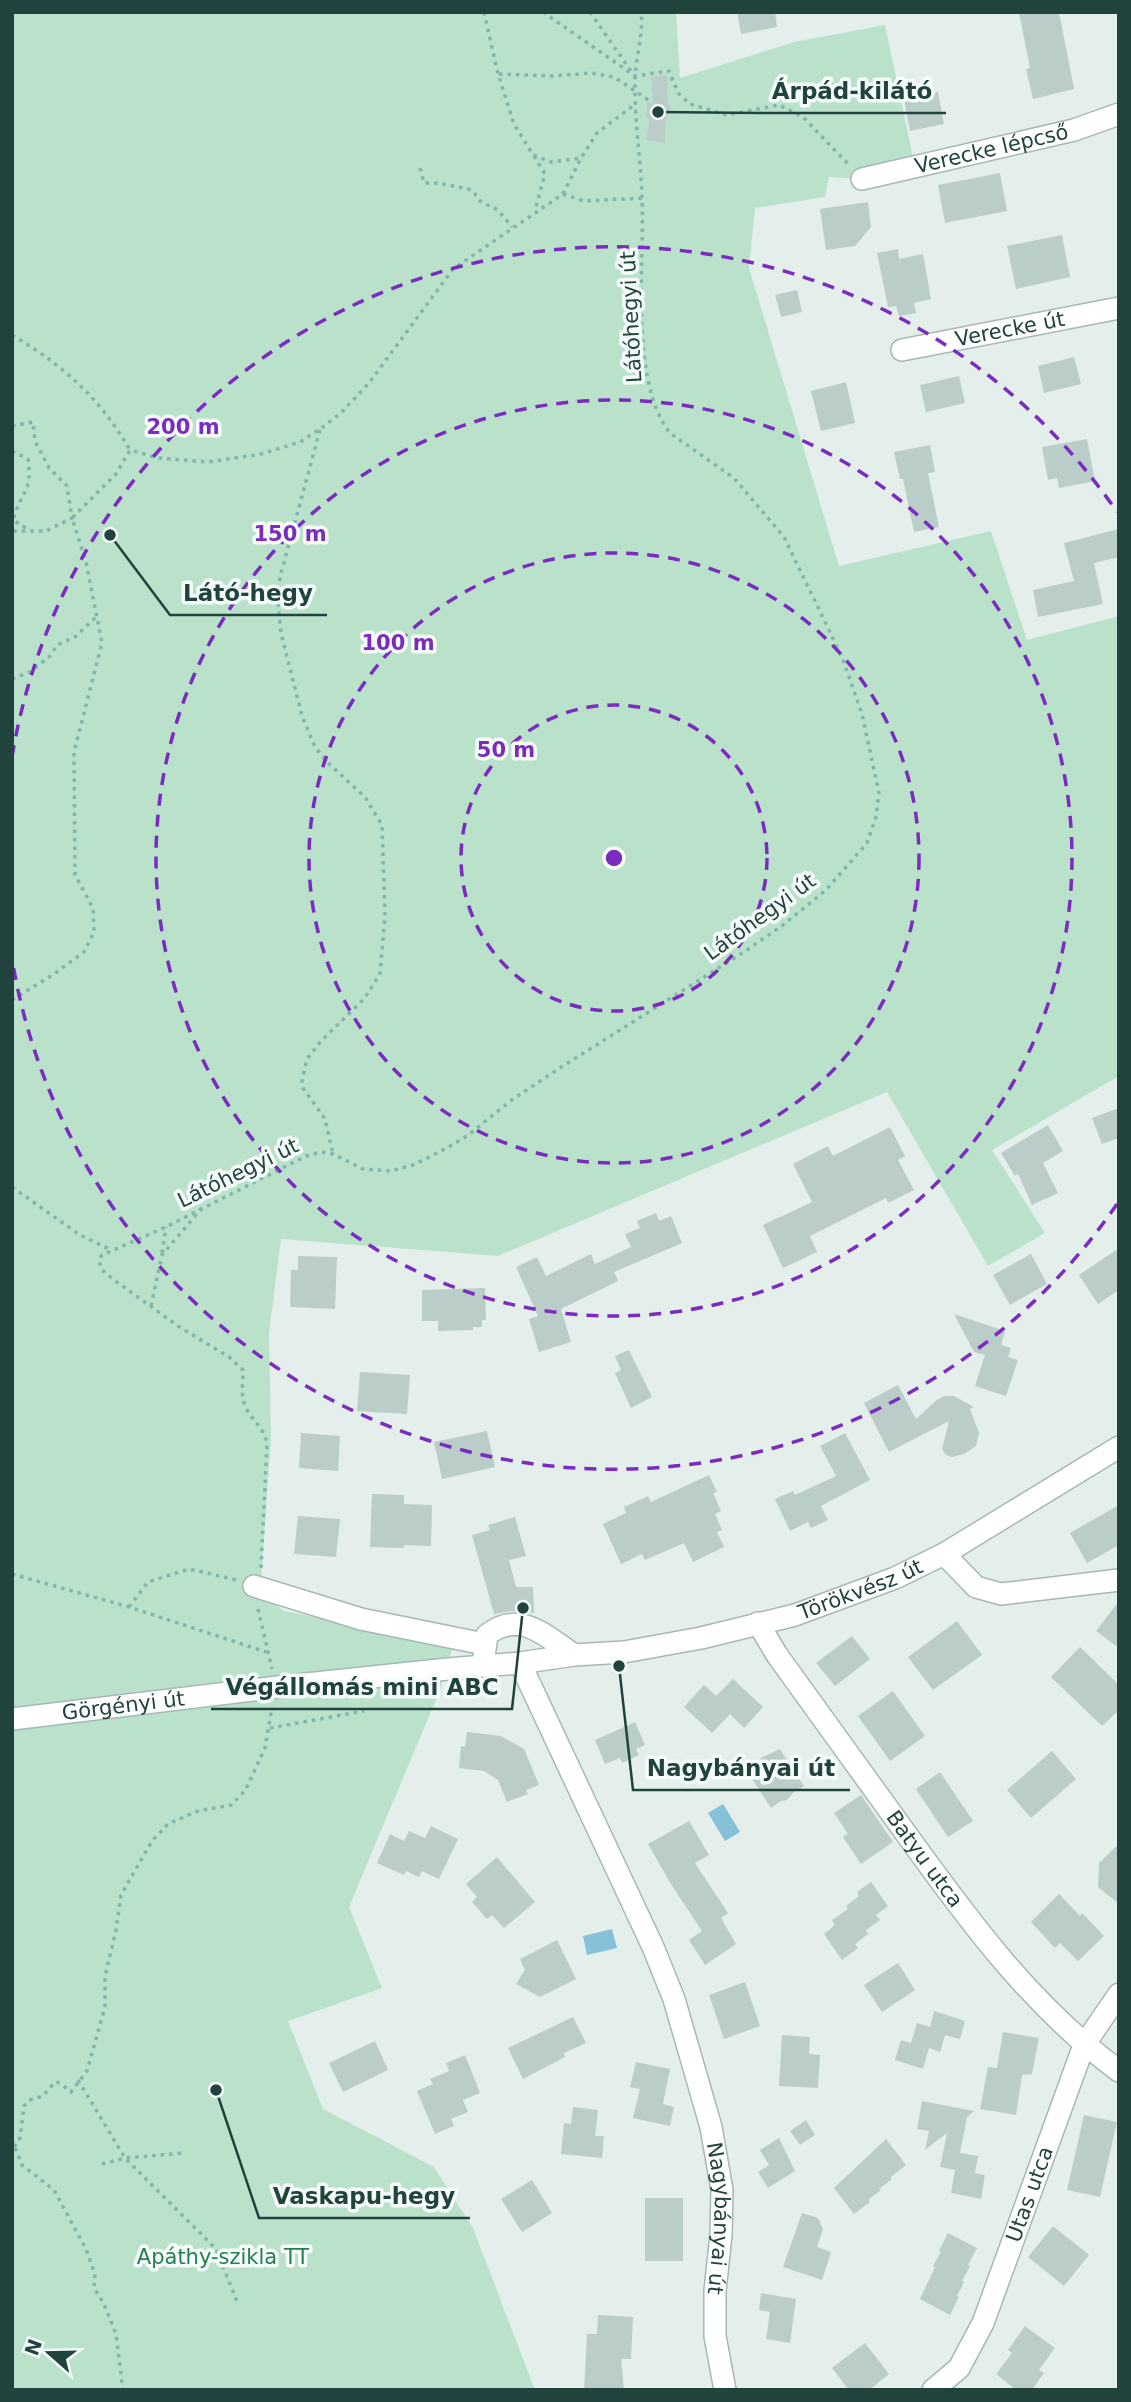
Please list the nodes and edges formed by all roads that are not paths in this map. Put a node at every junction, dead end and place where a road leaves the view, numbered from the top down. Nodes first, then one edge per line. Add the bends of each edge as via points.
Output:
1 (1119, 114) edge
2 (862, 179) road end
3 (1119, 308) edge
4 (902, 350) dead end
5 (1119, 1447) edge
6 (944, 1555) junction
7 (1119, 1580) edge
8 (254, 1586) road end
9 (758, 1623) junction
10 (484, 1655) junction
11 (574, 1655) junction
12 (520, 1663) junction
13 (12, 1719) edge
14 (1119, 1994) edge
15 (1084, 2045) junction
16 (1119, 2071) edge
17 (725, 2390) edge
18 (933, 2390) edge

1 - 2 street, Verecke lépcső via 1074,130
3 - 4 street, Verecke út
5 - 6 street, Törökvész út
6 - 7 street via 976,1587 1001,1594
6 - 9 street, Törökvész út via 845,1598
8 - 10 street, Törökvész út
9 - 11 street, Törökvész út via 701,1639
9 - 15 street, Batyu utca via 972,1925
10 - 11 street via 487,1636 503,1624 518,1624 533,1628
10 - 12 street, Törökvész út
10 - 13 street, Görgényi út via 278,1687
11 - 12 street, Törökvész út
12 - 17 street, Nagybányai út via 653,1947 674,2000 711,2127 722,2190 715,2336
14 - 15 street, Utas utca
15 - 16 street, Batyu utca
15 - 18 street, Utas utca via 983,2323 959,2368

